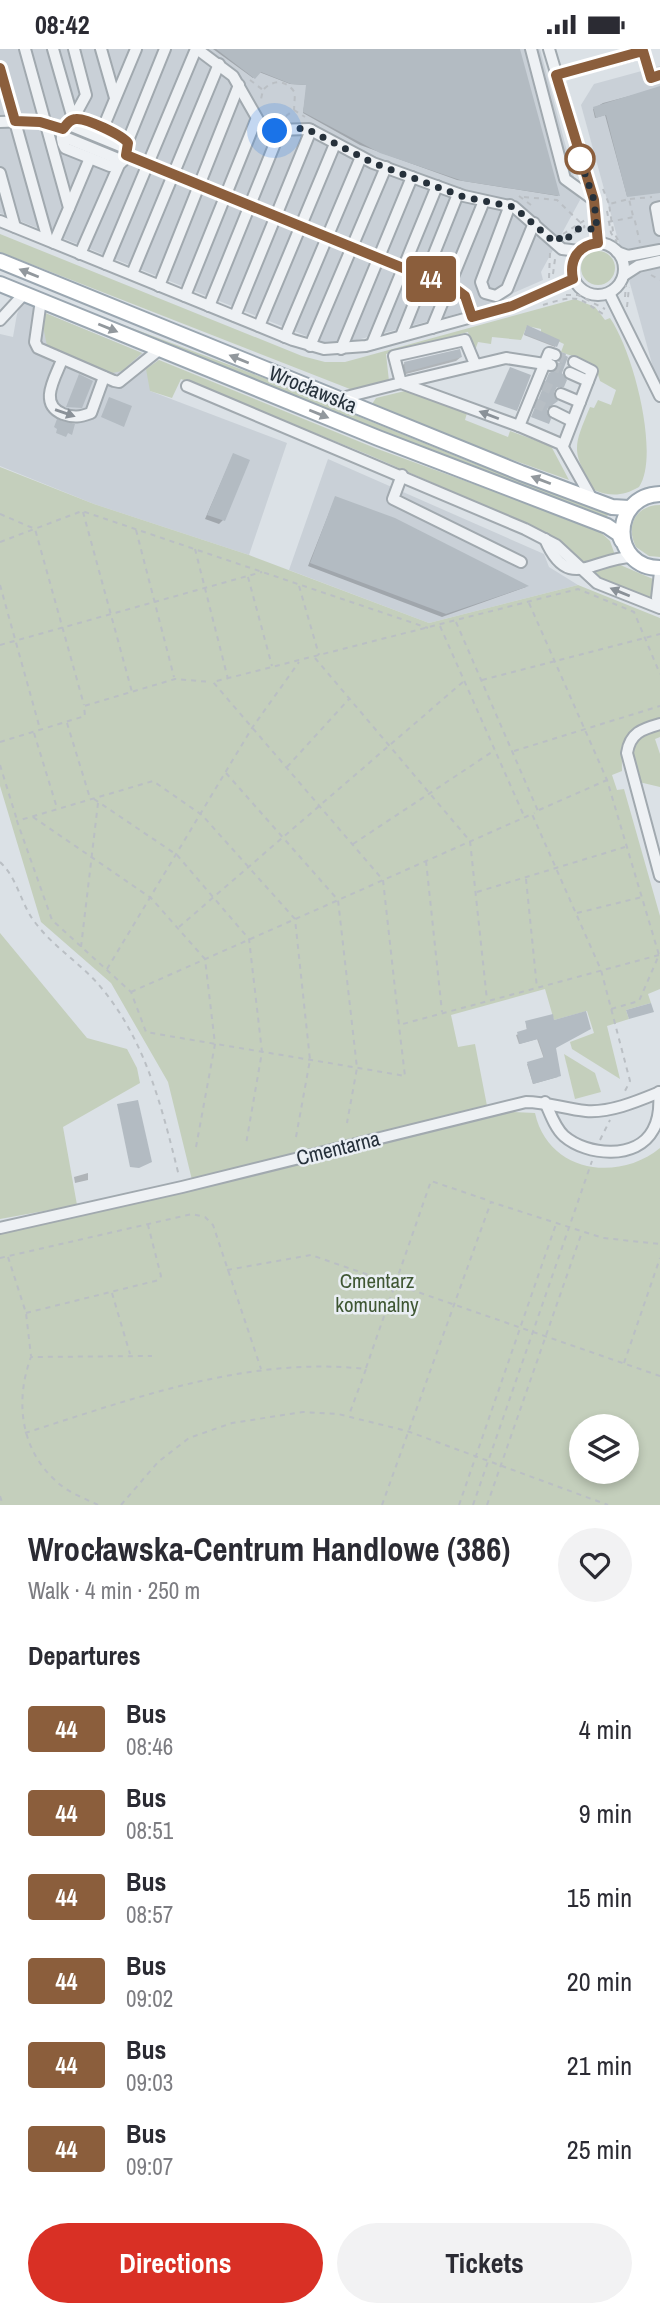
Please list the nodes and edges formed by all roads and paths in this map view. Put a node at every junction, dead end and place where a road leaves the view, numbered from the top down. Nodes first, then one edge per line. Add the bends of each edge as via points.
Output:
1 (25, 49) edge
2 (53, 49) edge
3 (74, 49) edge
4 (102, 49) edge
5 (136, 49) edge
6 (165, 49) edge
7 (196, 49) edge
8 (531, 49) edge
9 (549, 49) edge
10 (219, 64) junction
11 (0, 68) edge
12 (556, 75) junction
13 (660, 75) edge
14 (239, 85) junction
15 (263, 90) dead end
16 (115, 98) junction
17 (293, 110) dead end
18 (256, 120) junction
19 (15, 121) junction
20 (0, 123) edge
21 (46, 123) junction
22 (66, 127) junction
23 (103, 128) junction
24 (280, 131) junction
25 (311, 131) junction
26 (335, 143) junction
27 (125, 155) junction
28 (361, 157) junction
29 (90, 158) junction
30 (148, 164) junction
31 (386, 167) junction
32 (0, 173) edge
33 (173, 174) junction
34 (412, 177) junction
35 (600, 181) dead end
36 (199, 185) junction
37 (437, 187) junction
38 (458, 194) junction
39 (226, 195) junction
40 (660, 195) edge
41 (629, 199) junction
42 (594, 200) junction
43 (484, 201) junction
44 (609, 204) junction
45 (250, 205) junction
46 (510, 205) junction
47 (660, 207) edge
48 (69, 208) junction
49 (529, 209) dead end
50 (276, 216) junction
51 (634, 217) dead end
52 (0, 221) edge
53 (534, 223) junction
54 (301, 226) junction
55 (15, 227) junction
56 (660, 230) edge
57 (327, 237) junction
58 (51, 241) junction
59 (559, 242) junction
60 (598, 243) junction
61 (352, 247) junction
62 (620, 247) junction
63 (579, 250) junction
64 (660, 250) edge
65 (80, 254) junction
66 (379, 258) junction
67 (0, 261) edge
68 (660, 261) edge
69 (106, 264) junction
70 (403, 268) junction
71 (647, 272) dead end
72 (132, 274) junction
73 (624, 275) junction
74 (425, 276) junction
75 (573, 279) junction
76 (660, 280) edge
77 (0, 284) edge
78 (159, 286) junction
79 (449, 286) junction
80 (556, 287) junction
81 (71, 289) junction
82 (609, 293) junction
83 (24, 294) junction
84 (185, 296) junction
85 (41, 300) junction
86 (560, 300) dead end
87 (209, 306) junction
88 (235, 316) junction
89 (472, 317) junction
90 (0, 320) edge
91 (259, 326) junction
92 (432, 328) junction
93 (401, 336) junction
94 (285, 337) junction
95 (372, 344) junction
96 (310, 346) junction
97 (160, 349) junction
98 (341, 349) junction
99 (62, 360) junction
100 (475, 364) junction
101 (572, 368) tunnel mouth
102 (104, 377) junction
103 (401, 383) junction
104 (187, 386) dead end
105 (561, 394) tunnel mouth
106 (660, 396) edge
107 (338, 399) junction
108 (580, 402) junction
109 (554, 412) tunnel mouth
110 (572, 421) junction
111 (519, 426) junction
112 (563, 446) junction
113 (402, 475) junction
114 (660, 483) edge
115 (655, 495) edge
116 (592, 499) junction
117 (629, 508) junction
118 (82, 511) junction
119 (0, 514) edge
120 (35, 529) junction
121 (136, 529) junction
122 (622, 541) junction
123 (0, 542) edge
124 (194, 548) junction
125 (632, 557) junction
126 (521, 562) dead end
127 (660, 570) edge
128 (583, 571) junction
129 (263, 572) junction
130 (247, 576) junction
131 (298, 584) junction
132 (0, 585) edge
133 (204, 588) junction
134 (155, 602) junction
135 (528, 602) junction
136 (660, 606) edge
137 (110, 614) junction
138 (455, 621) junction
139 (439, 625) junction
140 (62, 627) junction
141 (429, 628) junction
142 (660, 634) edge
143 (645, 638) junction
144 (16, 640) junction
145 (0, 645) edge
146 (320, 656) junction
147 (314, 657) junction
148 (301, 660) junction
149 (555, 661) junction
150 (272, 667) junction
151 (660, 674) edge
152 (174, 679) junction
153 (228, 679) junction
154 (464, 681) junction
155 (481, 681) junction
156 (213, 682) junction
157 (131, 692) junction
158 (349, 698) junction
159 (84, 706) junction
160 (660, 706) edge
161 (67, 722) junction
162 (660, 724) edge
163 (252, 728) junction
164 (584, 729) junction
165 (41, 730) junction
166 (34, 732) junction
167 (0, 742) edge
168 (390, 746) junction
169 (495, 750) junction
170 (512, 751) junction
171 (0, 765) edge
172 (286, 768) junction
173 (226, 773) junction
174 (607, 781) junction
175 (430, 793) junction
176 (92, 799) junction
177 (98, 802) junction
178 (319, 805) junction
179 (58, 809) junction
180 (538, 811) junction
181 (532, 814) junction
182 (202, 815) junction
183 (33, 816) junction
184 (524, 817) junction
185 (17, 821) junction
186 (284, 836) junction
187 (470, 841) junction
188 (352, 845) junction
189 (627, 847) junction
190 (177, 855) junction
191 (91, 856) junction
192 (426, 861) junction
193 (0, 862) edge
194 (248, 867) junction
195 (556, 869) junction
196 (660, 876) edge
197 (526, 878) junction
198 (383, 880) junction
199 (475, 892) junction
200 (214, 897) junction
201 (642, 897) junction
202 (152, 898) junction
203 (338, 900) junction
204 (576, 913) junction
205 (295, 919) junction
206 (178, 928) junction
207 (249, 939) junction
208 (81, 947) junction
209 (659, 955) edge
210 (205, 959) junction
211 (107, 970) junction
212 (601, 970) junction
213 (537, 988) junction
214 (131, 992) junction
215 (487, 1001) junction
216 (611, 1009) junction
217 (442, 1013) junction
218 (399, 1025) junction
219 (215, 1044) junction
220 (262, 1052) junction
221 (310, 1060) junction
222 (358, 1068) junction
223 (660, 1092) edge
224 (545, 1102) junction
225 (617, 1107) junction
226 (347, 1123) dead end
227 (296, 1137) dead end
228 (246, 1145) dead end
229 (196, 1147) dead end
230 (595, 1151) junction
231 (182, 1187) junction
232 (491, 1202) junction
233 (557, 1223) junction
234 (148, 1225) junction
235 (570, 1228) junction
236 (0, 1229) edge
237 (582, 1231) junction
238 (660, 1244) edge
239 (8, 1256) junction
240 (0, 1258) edge
241 (660, 1258) edge
242 (227, 1270) junction
243 (655, 1272) junction
244 (660, 1272) edge
245 (112, 1291) junction
246 (453, 1305) junction
247 (26, 1313) junction
248 (520, 1329) junction
249 (533, 1334) junction
250 (545, 1338) junction
251 (130, 1356) junction
252 (152, 1356) dead end
253 (31, 1357) junction
254 (623, 1364) junction
255 (366, 1369) junction
256 (261, 1370) junction
257 (660, 1376) edge
258 (349, 1416) junction
259 (407, 1431) junction
260 (25, 1433) junction
261 (476, 1457) junction
262 (488, 1462) junction
263 (500, 1466) junction
264 (0, 1496) edge
265 (3, 1505) edge
266 (98, 1505) edge
267 (121, 1505) edge
268 (382, 1505) edge
269 (459, 1505) edge
270 (473, 1505) edge
271 (487, 1505) edge
272 (608, 1505) edge

1 - 21 street
2 - 22 street
3 - 22 street via 86,95
4 - 16 street
5 - 16 street
6 - 27 street
7 - 10 street
7 - 30 street
8 - 42 street via 565,179
9 - 12 street
10 - 14 street
10 - 33 street
11 - 19 street
12 - 13 street via 643,51 651,78
12 - 42 street
14 - 18 street
14 - 36 street
15 - 17 path via 276,82 286,83 295,93
16 - 23 street
18 - 24 street
18 - 39 street
19 - 20 street
19 - 21 street
19 - 58 street
21 - 22 street
21 - 48 street
22 - 23 street
22 - 27 street
22 - 29 street via 65,148
23 - 27 street via 123,137
24 - 25 street
24 - 45 street
25 - 26 street
25 - 50 street
26 - 28 street
26 - 54 street
27 - 29 street via 110,166
27 - 30 street
27 - 65 street
28 - 31 street
28 - 57 street
29 - 48 street
30 - 33 street
30 - 69 street
31 - 34 street
31 - 61 street
32 - 55 street
33 - 36 street
33 - 72 street
34 - 37 street
34 - 66 street
35 - 44 path
36 - 39 street
36 - 78 street
37 - 38 street
37 - 70 street
38 - 43 street
38 - 74 street
39 - 45 street
39 - 84 street
40 - 41 path
41 - 44 path
41 - 51 path
42 - 60 street
43 - 46 street
43 - 79 street
44 - 62 path
45 - 50 street
45 - 87 street
46 - 53 street
46 - 53 street via 481,282 485,293 496,296 508,289
47 - 56 street via 656,208
48 - 58 street
49 - 59 path via 521,197 556,200 585,227
50 - 54 street
50 - 88 street
52 - 55 street
53 - 59 street
54 - 57 street
54 - 91 street
55 - 58 street
57 - 61 street
57 - 94 street
58 - 65 street
59 - 63 street
59 - 80 path via 553,272
59 - 80 path via 547,268
60 - 62 street
60 - 63 street
61 - 66 street
61 - 96 street
62 - 64 street via 628,256
62 - 73 street
63 - 75 street via 572,265
65 - 69 street
66 - 70 street
66 - 98 street
81 -> 67 main road, Wrocławska
68 - 73 street
69 - 72 street
70 - 74 street
70 - 95 street
71 - 76 path
72 - 78 street
73 - 82 street
74 - 79 street
74 - 93 street
75 - 80 street
75 - 82 street via 593,295
77 - 83 main road, Wrocławska
78 - 84 street
79 - 89 street via 465,296
79 - 92 street
80 - 86 path
80 - 89 street
81 - 85 main road via 51,292
107 -> 81 main road, Wrocławska
82 - 106 street
83 - 85 main road, Wrocławska
83 - 90 street
84 - 87 street
85 -> 97 main road, Wrocławska
85 - 99 street via 36,345
87 - 88 street
88 - 91 street
89 - 92 street
91 - 94 street
92 - 93 street
93 - 95 street
94 - 96 street
95 - 98 street
96 - 98 street
97 - 102 street via 119,382
97 -> 122 main road, Wrocławska via 607,526
99 - 102 street
99 -> 102 street via 50,392 54,410 80,417 91,413
100 - 103 street
100 - 103 street via 465,340 394,356
100 - 111 street via 506,358 550,358
101 - 108 street via 590,376
103 - 107 street
111 -> 103 street
104 - 113 street
105 - 108 street
116 -> 107 main road, Wrocławska
108 - 110 street
109 - 110 street
110 - 112 street
111 - 112 street
112 - 116 street
113 - 126 street via 393,499
113 - 128 street via 545,539 560,563
114 - 115 street
115 - 117 main road
116 - 117 main road, Wrocławska
117 - 122 main road via 622,520
118 - 120 path
118 - 121 path
118 - 137 path
119 - 120 path
120 - 123 path
120 - 140 path
121 - 124 path
121 - 134 path
122 - 125 main road
124 - 129 path
124 - 133 path
125 - 127 main road
125 - 128 street via 604,561
127 - 136 street
136 -> 128 street via 597,583
129 - 130 path
129 - 131 path
130 - 133 path
130 - 150 path
131 - 141 path
131 - 146 path
132 - 144 path
133 - 134 path
133 - 153 path
134 - 137 path
134 - 152 path
135 - 138 path
135 - 143 path via 578,589 635,613
135 - 149 path
137 - 140 path
137 - 157 path
138 - 139 path
138 - 155 path
139 - 141 path
139 - 154 path
140 - 144 path
140 - 159 path
141 - 146 path
142 - 143 path
143 - 149 path
143 - 151 path
144 - 145 path
144 - 165 path
146 - 147 path
147 - 148 path
147 - 158 path
148 - 150 path
148 - 163 path
149 - 155 path
149 - 164 path
150 - 153 path
152 - 156 path
152 - 157 path
153 - 156 path
154 - 168 path
154 - 169 path
155 - 170 path
156 - 163 path
157 - 159 path
158 - 168 path
158 - 172 path
159 - 161 path via 85,716
160 - 164 path
161 - 165 path
161 - 176 path
162 - 196 street via 639,731 627,753
163 - 172 path
163 - 173 path
164 - 170 path
164 - 174 path
165 - 166 path
166 - 167 path
166 - 179 path
168 - 175 path
168 - 178 path
169 - 175 path
169 - 184 path
170 - 180 path
171 - 185 path
172 - 178 path
173 - 182 path
173 - 186 path
174 - 180 path
174 - 189 path
175 - 187 path
175 - 188 path
176 - 177 path
176 - 179 path
176 - 182 path via 153,781
177 - 190 path
177 - 191 path
178 - 186 path
178 - 188 path
179 - 183 path
180 - 181 path
181 - 184 path
181 - 195 path
182 - 190 path
182 - 194 path
183 - 185 path
183 - 191 path
184 - 187 path
185 - 208 path via 52,920
186 - 194 path
186 - 203 path
187 - 192 path
187 - 199 path
188 - 198 path
189 - 195 path
189 - 201 path
190 - 200 path
190 - 202 path
191 - 202 path
191 - 208 path
192 - 198 path
192 - 217 path
193 - 231 path via 13,874 32,919 59,951 98,985 151,1069
194 - 200 path
194 - 205 path
195 - 197 path
195 - 204 path
197 - 199 path
197 - 213 path
198 - 203 path
198 - 218 path
199 - 215 path
200 - 206 path
200 - 207 path
201 - 204 path
201 - 209 path
202 - 206 path
202 - 211 path
203 - 205 path
203 - 222 path
204 - 212 path
205 - 207 path
205 - 221 path
206 - 210 path
207 - 210 path
207 - 220 path
208 - 211 path
209 - 212 path
209 - 216 path via 639,1000
210 - 214 path
210 - 219 path
211 - 214 path
212 - 213 path
212 - 216 path
213 - 215 path
214 - 219 path via 146,1032
215 - 217 path
216 - 225 path via 630,1081
217 - 218 path
218 - 222 path via 405,1076
219 - 220 path
219 - 229 path
220 - 221 path
220 - 228 path
221 - 222 path
221 - 227 path
222 - 226 path
223 - 225 street, Cmentarna
223 - 230 street via 657,1119 648,1137 625,1150
224 - 225 street, Cmentarna via 590,1111
224 - 230 street via 564,1136
224 - 231 street, Cmentarna via 526,1102
225 - 230 path
230 - 235 path
231 - 236 street, Cmentarna
232 - 233 path
232 - 246 path
232 - 255 path via 431,1181
233 - 235 path
233 - 248 path
234 - 239 path
234 - 242 path via 192,1214 205,1217 213,1225
234 - 245 path via 159,1280
235 - 237 path
235 - 249 path
237 - 238 path
237 - 250 path
239 - 240 path
239 - 247 path
241 - 243 path
242 - 246 path via 311,1255
242 - 256 path
243 - 244 path
243 - 254 path
245 - 247 path
245 - 251 path
246 - 248 path
246 - 259 path
247 - 253 path
248 - 249 path
248 - 261 path
249 - 250 path
249 - 262 path
250 - 254 path
250 - 263 path
251 - 252 path
251 - 253 path
253 - 260 path via 22,1399
254 - 257 path
255 - 256 path
255 - 258 path
256 - 260 path via 161,1391
258 - 259 path
258 - 267 path via 293,1413 232,1423 190,1438 158,1462
259 - 261 path
259 - 268 path
260 - 266 path via 58,1483
261 - 262 path
261 - 269 path
262 - 263 path
262 - 270 path
263 - 271 path
263 - 272 path
264 - 265 path

